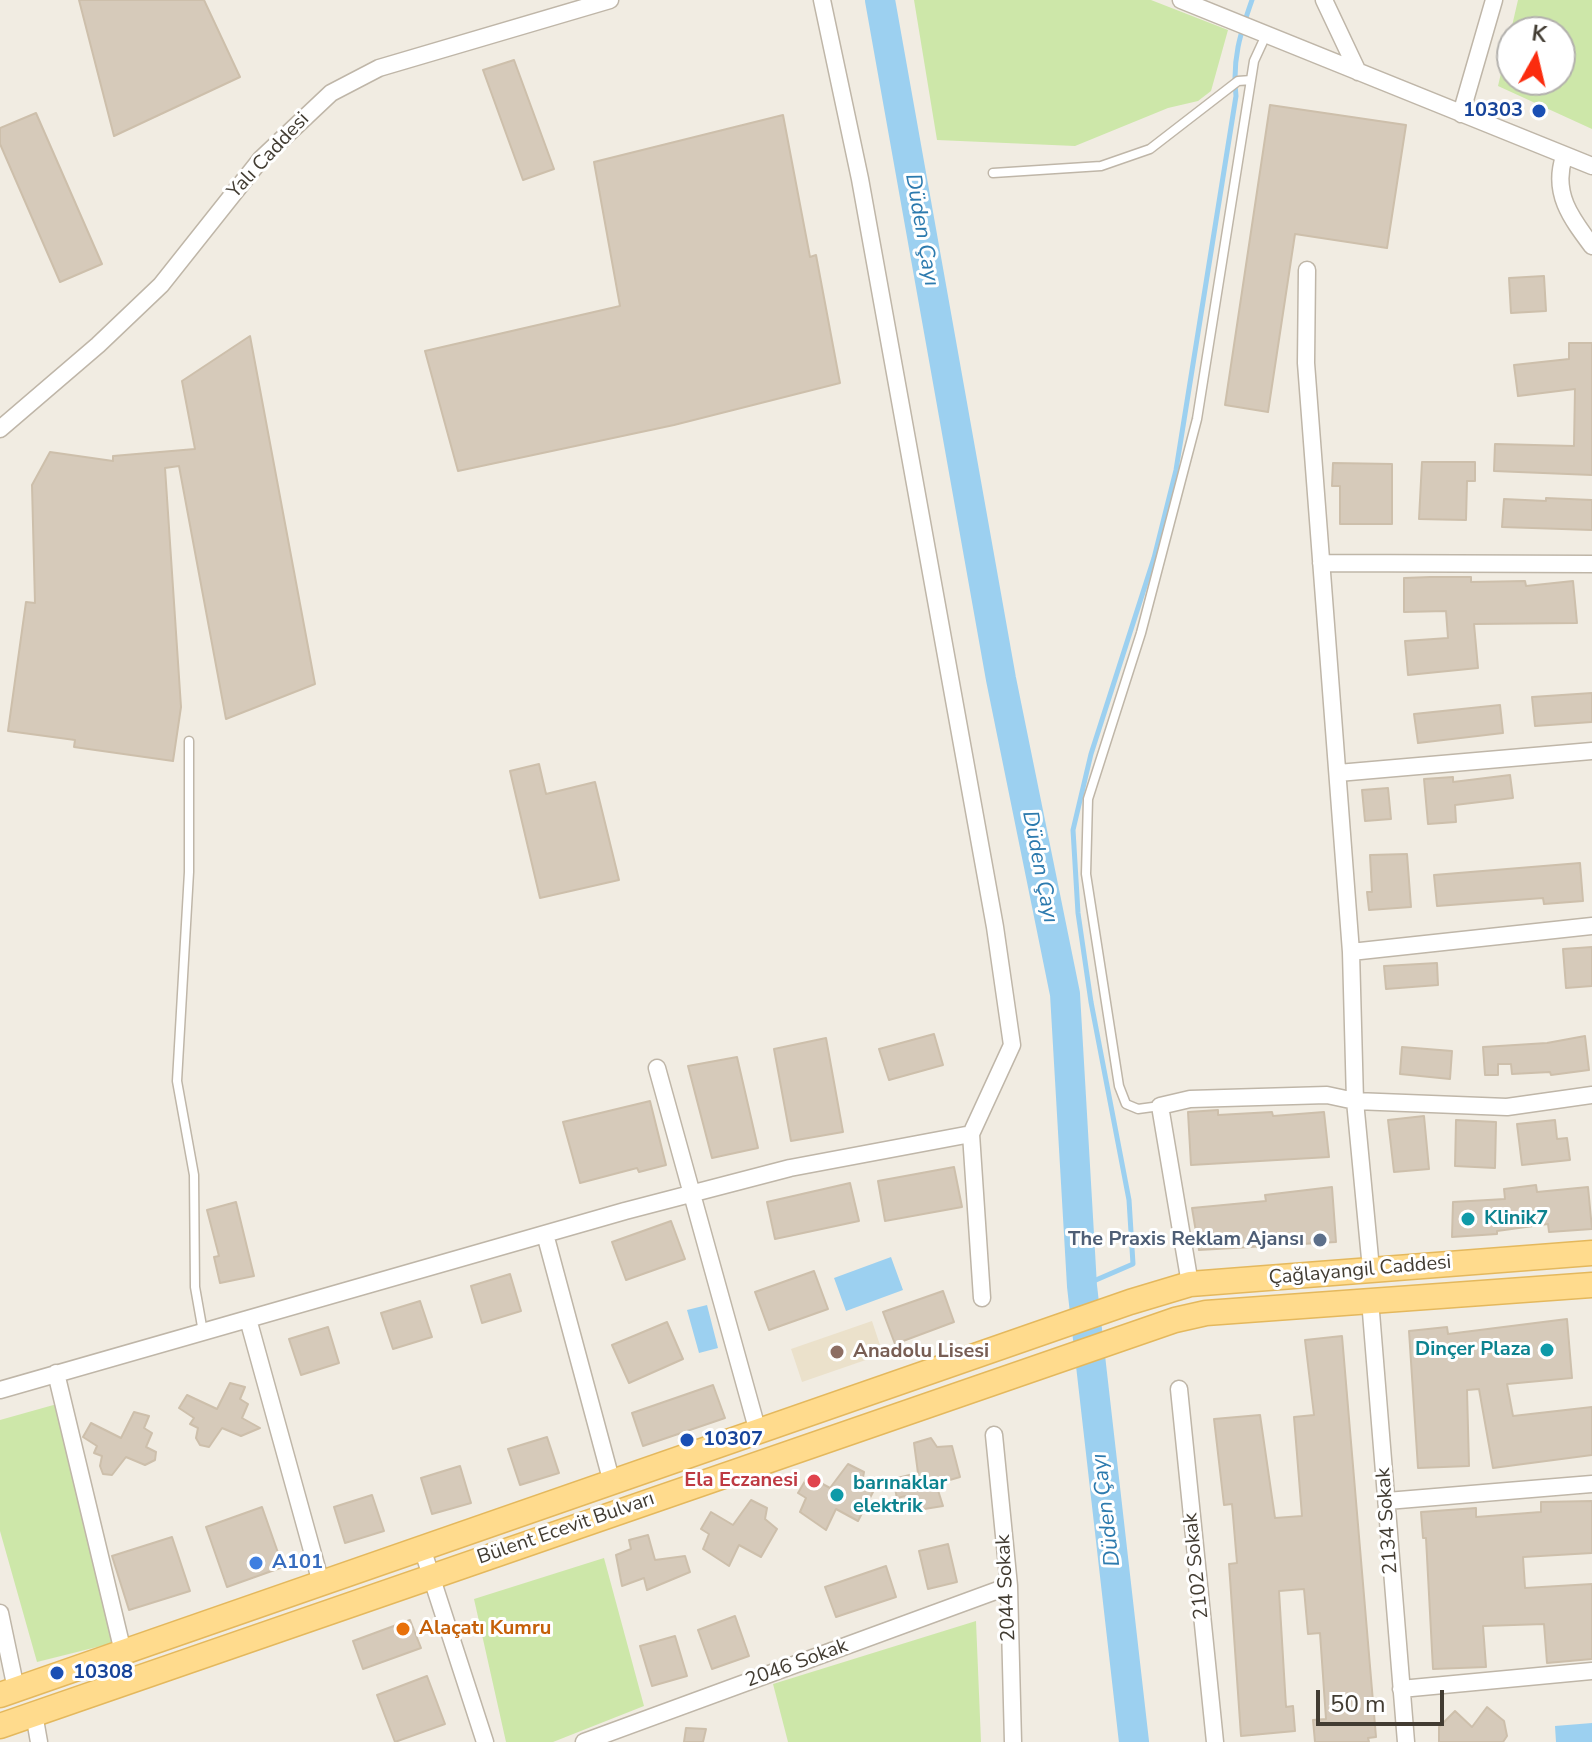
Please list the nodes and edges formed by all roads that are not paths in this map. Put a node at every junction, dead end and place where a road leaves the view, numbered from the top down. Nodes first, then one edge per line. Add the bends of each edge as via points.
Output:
1 (610, 0) edge
2 (822, 0) edge
3 (1181, 0) edge
4 (1324, 0) edge
5 (1494, 0) edge
6 (1263, 33) junction
7 (1358, 72) junction
8 (1251, 80) junction
9 (1461, 114) junction
10 (1564, 157) junction
11 (1592, 166) edge
12 (993, 173) dead end
13 (1592, 246) edge
14 (1307, 270) dead end
15 (0, 429) edge
16 (1321, 563) junction
17 (1592, 564) edge
18 (189, 741) dead end
19 (1592, 751) edge
20 (1338, 773) junction
21 (1592, 926) edge
22 (1351, 952) junction
23 (657, 1068) dead end
24 (1592, 1095) edge
25 (1355, 1101) junction
26 (1160, 1106) junction
27 (971, 1134) junction
28 (690, 1194) junction
29 (545, 1234) junction
30 (1592, 1253) edge
31 (1371, 1269) junction
32 (1190, 1284) junction
33 (1592, 1285) edge
34 (982, 1298) dead end
35 (1370, 1300) junction
36 (1130, 1302) joint
37 (248, 1319) junction
38 (203, 1332) junction
39 (1133, 1334) joint
40 (56, 1373) junction
41 (1179, 1389) dead end
42 (0, 1390) edge
43 (758, 1432) junction
44 (994, 1435) dead end
45 (612, 1483) junction
46 (1592, 1484) edge
47 (1387, 1501) junction
48 (422, 1548) junction
49 (433, 1576) junction
50 (321, 1583) junction
51 (1009, 1586) junction
52 (0, 1613) edge
53 (123, 1652) junction
54 (1592, 1671) edge
55 (1401, 1689) junction
56 (8, 1692) edge
57 (34, 1714) junction
58 (0, 1726) edge
59 (39, 1742) edge
60 (485, 1742) edge
61 (584, 1742) edge
62 (1013, 1742) edge
63 (1215, 1742) edge
64 (1406, 1742) edge

1 - 15 street, Yalı Caddesi via 379,68 331,93 261,159 161,285
2 - 27 street via 860,179 1012,1045
3 - 6 street
4 - 7 street
5 - 9 street
6 - 7 street
6 - 8 lane
7 - 9 street
8 - 12 lane via 1226,89 1150,149 1101,166
8 - 26 lane via 1197,419 1087,812 1086,874 1119,1086 1126,1104 1138,1109
9 - 10 street
10 - 11 street
10 - 13 street via 1559,183 1563,204
14 - 16 street via 1306,363
16 - 17 street
16 - 20 street
18 - 38 lane via 189,872 177,1081 194,1175 195,1287
19 - 20 street
20 - 22 street
21 - 22 street
22 - 25 street
23 - 28 street
24 - 25 street via 1507,1107
25 - 26 street via 1327,1095 1190,1099
25 - 31 street
26 - 32 street
27 - 28 street via 790,1168
27 - 34 street
28 - 29 street
28 - 43 street
29 - 37 street
29 - 45 street
30 - 31 main road, Çağlayangil Caddesi
31 - 32 main road, Çağlayangil Caddesi
32 - 36 main road, Çağlayangil Caddesi
33 - 35 main road, Çağlayangil Caddesi
35 - 39 main road, Çağlayangil Caddesi via 1206,1313
35 - 47 street, 2134 Sokak
36 - 43 main road, Bülent Ecevit Bulvarı
37 - 38 street
37 - 50 street
38 - 40 street
39 - 49 main road, Bülent Ecevit Bulvarı
40 - 42 street
40 - 53 street
41 - 63 street, 2102 Sokak
43 - 45 main road, Bülent Ecevit Bulvarı
44 - 51 street, 2044 Sokak
45 - 48 main road, Bülent Ecevit Bulvarı
46 - 47 street
47 - 55 street, 2134 Sokak
48 - 49 street
48 - 50 main road, Bülent Ecevit Bulvarı
49 - 57 main road, Bülent Ecevit Bulvarı
49 - 60 street
50 - 53 main road, Bülent Ecevit Bulvarı
51 - 61 street, 2046 Sokak
51 - 62 street, 2044 Sokak
52 - 56 street
53 - 56 main road, Bülent Ecevit Bulvarı
54 - 55 street
55 - 64 street, 2134 Sokak
57 - 58 main road, Bülent Ecevit Bulvarı
57 - 59 street

